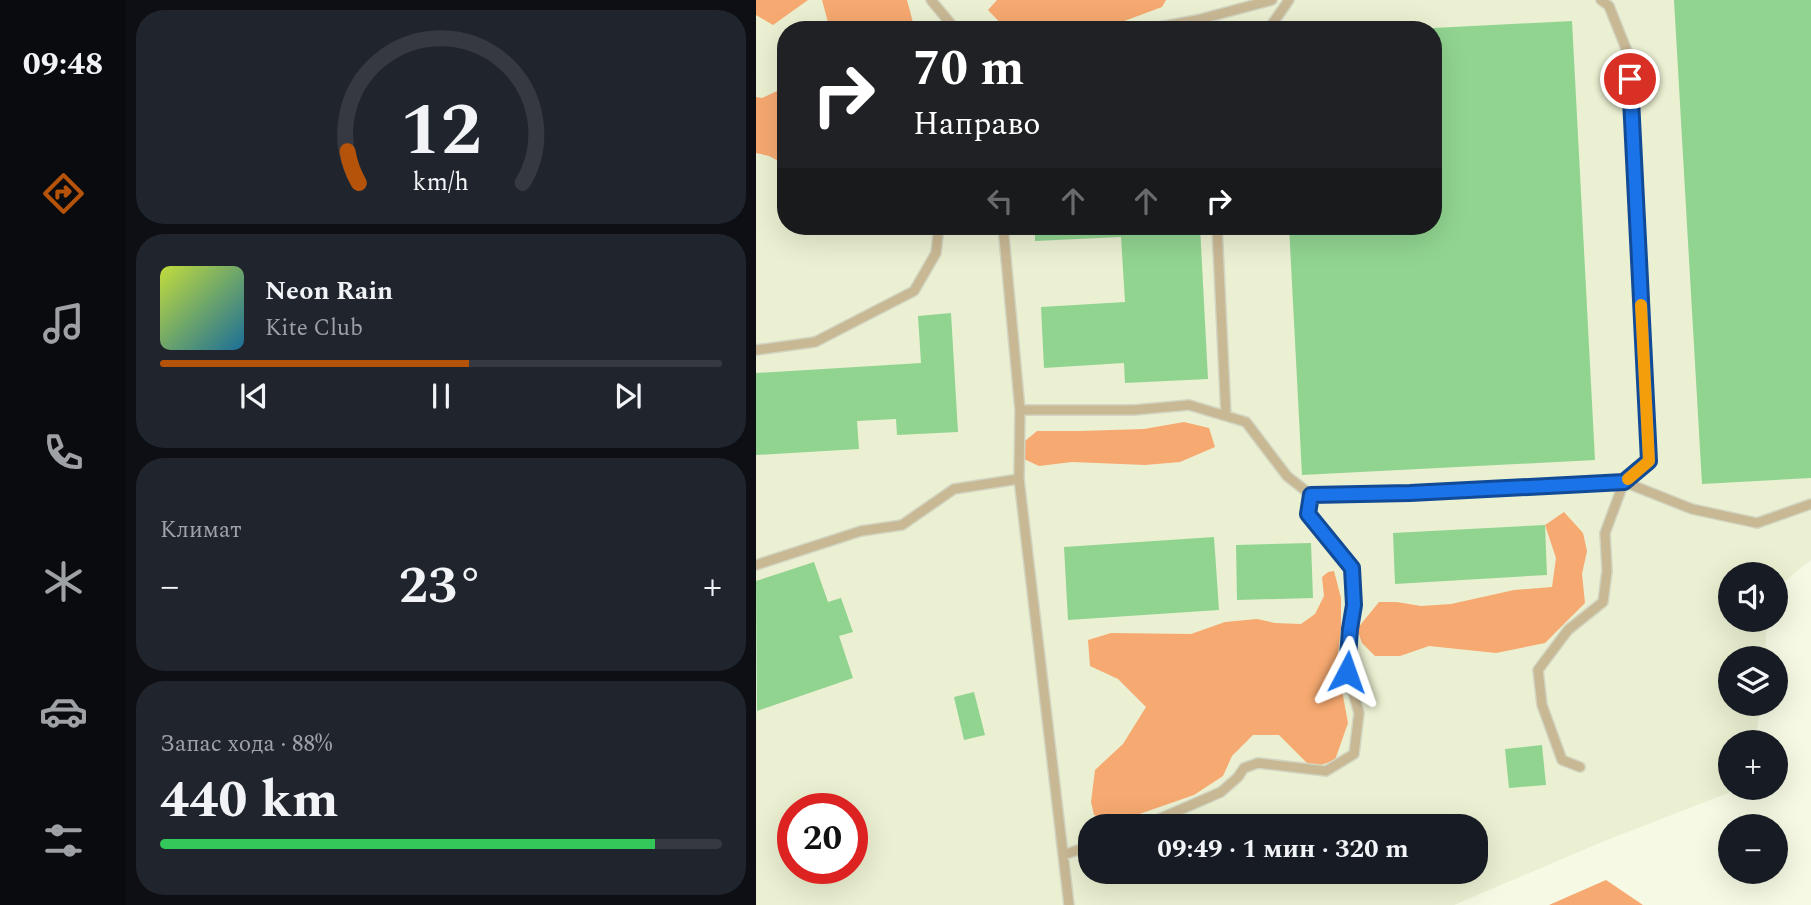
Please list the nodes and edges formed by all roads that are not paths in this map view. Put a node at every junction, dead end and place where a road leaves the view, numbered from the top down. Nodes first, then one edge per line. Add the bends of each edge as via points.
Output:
1 (931, 0) edge
2 (1272, 0) edge
3 (1289, 0) edge
4 (1607, 2) edge
5 (948, 21) edge
6 (1192, 21) edge
7 (1274, 21) edge
8 (938, 235) edge
9 (1004, 235) edge
10 (1217, 235) edge
11 (756, 350) edge
12 (1020, 410) junction
13 (1226, 416) junction
14 (1019, 479) junction
15 (1624, 482) junction
16 (1311, 495) junction
17 (1811, 504) edge
18 (756, 565) edge
19 (1580, 766) dead end
20 (1171, 814) edge
21 (1078, 850) edge
22 (1063, 855) junction
23 (1069, 905) edge

1 - 5 lane
2 - 6 lane
3 - 7 lane
4 - 15 lane via 1629,56 1649,461
8 - 11 lane via 936,253 914,291 815,342
9 - 12 lane
10 - 13 lane
12 - 13 lane via 1189,405
12 - 14 lane
13 - 16 lane via 1247,422 1287,476
14 - 18 lane via 954,489 902,525 861,531
14 - 22 lane
15 - 16 lane
15 - 17 lane via 1692,509 1757,523
15 - 19 lane via 1605,533 1603,602 1568,630 1538,670 1542,705 1562,760
16 - 20 lane via 1308,514 1352,568 1354,605 1347,672 1359,713 1354,754 1326,771 1258,763 1244,768 1221,792
21 - 22 lane
22 - 23 lane

